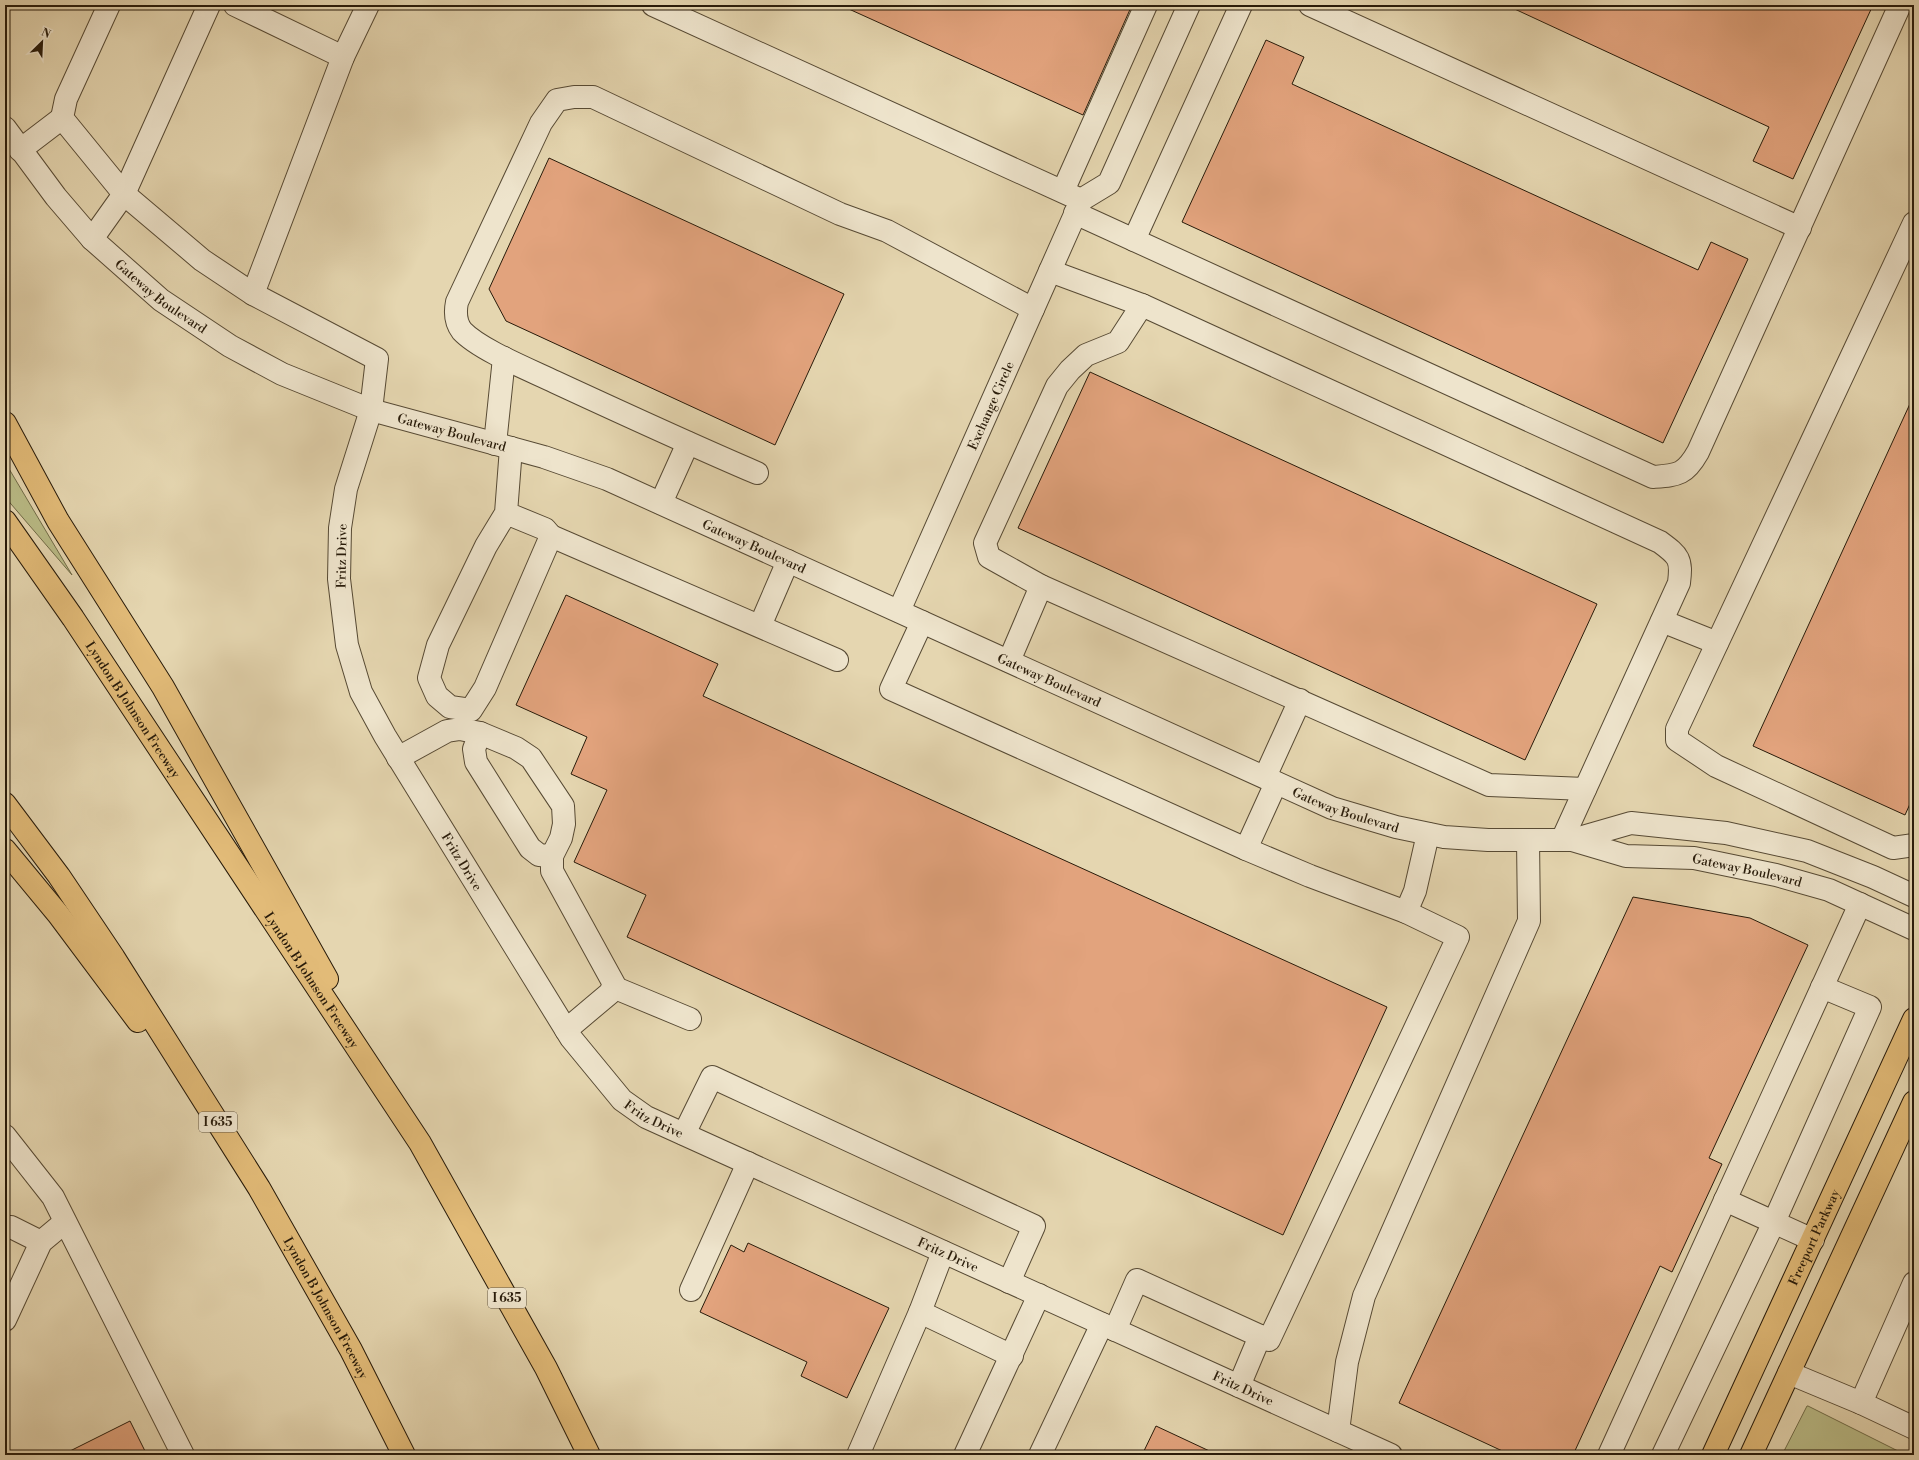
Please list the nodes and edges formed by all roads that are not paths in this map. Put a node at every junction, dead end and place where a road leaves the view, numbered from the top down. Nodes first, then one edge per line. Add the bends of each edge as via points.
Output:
1 (109, 5) edge
2 (208, 5) edge
3 (235, 5) edge
4 (368, 5) edge
5 (653, 5) edge
6 (1146, 5) edge
7 (1189, 5) edge
8 (1241, 5) edge
9 (1310, 5) edge
10 (1900, 5) edge
11 (343, 57) junction
12 (62, 118) junction
13 (5, 128) edge
14 (20, 150) junction
15 (124, 194) junction
16 (1073, 201) junction
17 (1914, 223) edge
18 (1800, 228) junction
19 (92, 239) junction
20 (1134, 240) junction
21 (1050, 271) junction
22 (253, 294) junction
23 (1142, 305) junction
24 (1033, 309) junction
25 (504, 358) junction
26 (371, 410) junction
27 (5, 423) edge
28 (688, 443) junction
29 (503, 446) junction
30 (757, 473) dead end
31 (661, 503) junction
32 (506, 513) junction
33 (5, 521) edge
34 (551, 536) junction
35 (788, 561) junction
36 (1042, 586) junction
37 (899, 611) junction
38 (1662, 621) junction
39 (922, 622) junction
40 (760, 626) junction
41 (1717, 644) junction
42 (837, 660) dead end
43 (1009, 662) junction
44 (1300, 700) junction
45 (457, 708) junction
46 (455, 730) junction
47 (480, 733) junction
48 (398, 758) junction
49 (1270, 780) junction
50 (1585, 789) junction
51 (5, 804) edge
52 (1428, 834) junction
53 (1528, 840) junction
54 (1567, 840) junction
55 (1914, 845) edge
56 (1893, 848) junction
57 (1246, 849) junction
58 (5, 850) edge
59 (552, 856) junction
60 (1876, 878) junction
61 (1914, 896) edge
62 (1860, 904) junction
63 (1406, 912) junction
64 (1914, 929) edge
65 (613, 987) junction
66 (1822, 987) junction
67 (690, 1019) dead end
68 (1914, 1020) edge
69 (566, 1030) junction
70 (1914, 1102) edge
71 (684, 1134) junction
72 (5, 1136) edge
73 (420, 1143) junction
74 (748, 1163) junction
75 (259, 1188) junction
76 (1725, 1200) junction
77 (65, 1222) junction
78 (1774, 1222) junction
79 (5, 1227) edge
80 (1813, 1240) junction
81 (41, 1242) junction
82 (943, 1252) junction
83 (1009, 1282) junction
84 (1914, 1283) edge
85 (691, 1290) dead end
86 (1039, 1295) junction
87 (920, 1312) junction
88 (5, 1320) edge
89 (1108, 1327) junction
90 (1260, 1336) junction
91 (1012, 1356) junction
92 (1789, 1373) junction
93 (1239, 1386) junction
94 (1861, 1404) junction
95 (1914, 1428) edge
96 (1338, 1431) junction
97 (183, 1455) edge
98 (404, 1455) edge
99 (589, 1455) edge
100 (858, 1455) edge
101 (966, 1455) edge
102 (1040, 1455) edge
103 (1391, 1455) edge
104 (1609, 1455) edge
105 (1663, 1455) edge
106 (1713, 1455) edge
107 (1751, 1455) edge

1 - 12 street via 66,99
2 - 15 street
3 - 11 street
4 - 11 street
5 - 16 street
6 - 16 street, Exchange Circle
7 - 16 street via 1109,183
8 - 20 street
9 - 18 street
10 - 18 street
11 - 22 street
12 - 14 street
12 - 15 street
13 - 14 street, Gateway Boulevard
14 - 19 street, Gateway Boulevard
15 - 19 street
15 - 22 street via 202,260
16 - 20 street
16 - 21 street, Exchange Circle
17 - 41 street
18 - 20 street via 1690,466 1676,475 1653,477
19 - 26 street, Gateway Boulevard via 161,300 230,346 282,374
21 - 23 street
21 - 24 street, Exchange Circle
22 - 26 street, Fritz Drive via 377,359
23 - 36 street via 1118,342 1086,355 1057,386 985,543 989,557
23 - 38 street via 1660,542 1676,554 1681,566 1679,583
24 - 25 street via 887,231 840,214 593,97 574,97 557,100 541,123 457,302 457,325 463,332
24 - 37 street, Exchange Circle
25 - 28 street
25 - 29 street
26 - 29 street, Gateway Boulevard
26 - 48 street, Fritz Drive via 346,489 340,528 339,579 347,645 361,692
27 - 73 main road via 58,521 162,687
28 - 30 street
28 - 31 street
29 - 31 street, Gateway Boulevard via 607,479
29 - 32 street
31 - 35 street, Gateway Boulevard
32 - 34 street via 545,529
32 - 45 street via 486,546 438,646 429,678 437,696 450,707
33 - 73 main road, Lyndon B Johnson Freeway / I 635 via 73,618
34 - 40 street
34 - 45 street via 485,688 471,710
35 - 37 street, Gateway Boulevard
35 - 40 street
36 - 43 street
36 - 44 street
37 - 39 street, Gateway Boulevard
38 - 41 street
38 - 50 street
39 - 43 street, Gateway Boulevard
39 - 57 street via 891,689
40 - 42 street
41 - 56 street via 1677,729 1677,740 1716,766
43 - 49 street, Gateway Boulevard
44 - 49 street
44 - 50 street via 1489,784
45 - 46 street
46 - 47 street
46 - 48 street via 447,731
47 - 59 street via 474,749 476,762 530,848 539,855
47 - 59 street via 516,748 531,758 563,806 564,824 561,838
48 - 69 street, Fritz Drive
49 - 52 street, Gateway Boulevard via 1332,808
49 - 57 street
50 - 54 street
51 - 75 main road, Lyndon B Johnson Freeway / I 635 via 59,876 110,952
52 - 53 street, Gateway Boulevard via 1488,840
52 - 63 street via 1415,891
53 - 54 street, Gateway Boulevard
53 - 96 street via 1529,921 1364,1296 1347,1362
54 - 60 street, Gateway Boulevard via 1631,823 1726,833 1807,851
54 - 62 street, Gateway Boulevard via 1626,856 1694,858 1776,875 1829,890
55 - 56 street
56 - 60 street
57 - 63 street
58 - 75 main road via 107,978
59 - 65 street via 552,871 614,984
60 - 61 street, Gateway Boulevard
62 - 64 street, Gateway Boulevard
62 - 66 street
63 - 90 street via 1458,937 1269,1340
65 - 67 street
65 - 69 street via 610,993
66 - 76 street
66 - 78 street via 1870,1007
68 - 80 main road, Freeport Parkway
69 - 71 street, Fritz Drive via 622,1100 646,1117
70 - 92 main road
71 - 74 street, Fritz Drive
71 - 83 street via 712,1077 1034,1226
72 - 77 street via 53,1196
73 - 99 main road, Lyndon B Johnson Freeway / I 635 via 546,1368
74 - 82 street, Fritz Drive
74 - 85 street
75 - 98 main road, Lyndon B Johnson Freeway / I 635 via 351,1350
76 - 78 street
76 - 104 street
77 - 81 street
77 - 97 street
78 - 80 street
78 - 105 street
79 - 81 street via 11,1227
80 - 106 main road, Freeport Parkway
81 - 88 street
82 - 83 street, Fritz Drive
82 - 87 street
83 - 86 street, Fritz Drive
84 - 94 street
86 - 89 street, Fritz Drive
86 - 91 street
87 - 91 street
87 - 100 street
89 - 90 street via 1137,1280
89 - 93 street, Fritz Drive
89 - 102 street
90 - 93 street
91 - 101 street
92 - 94 street
92 - 107 main road
93 - 96 street, Fritz Drive
94 - 95 street
96 - 103 street, Fritz Drive

